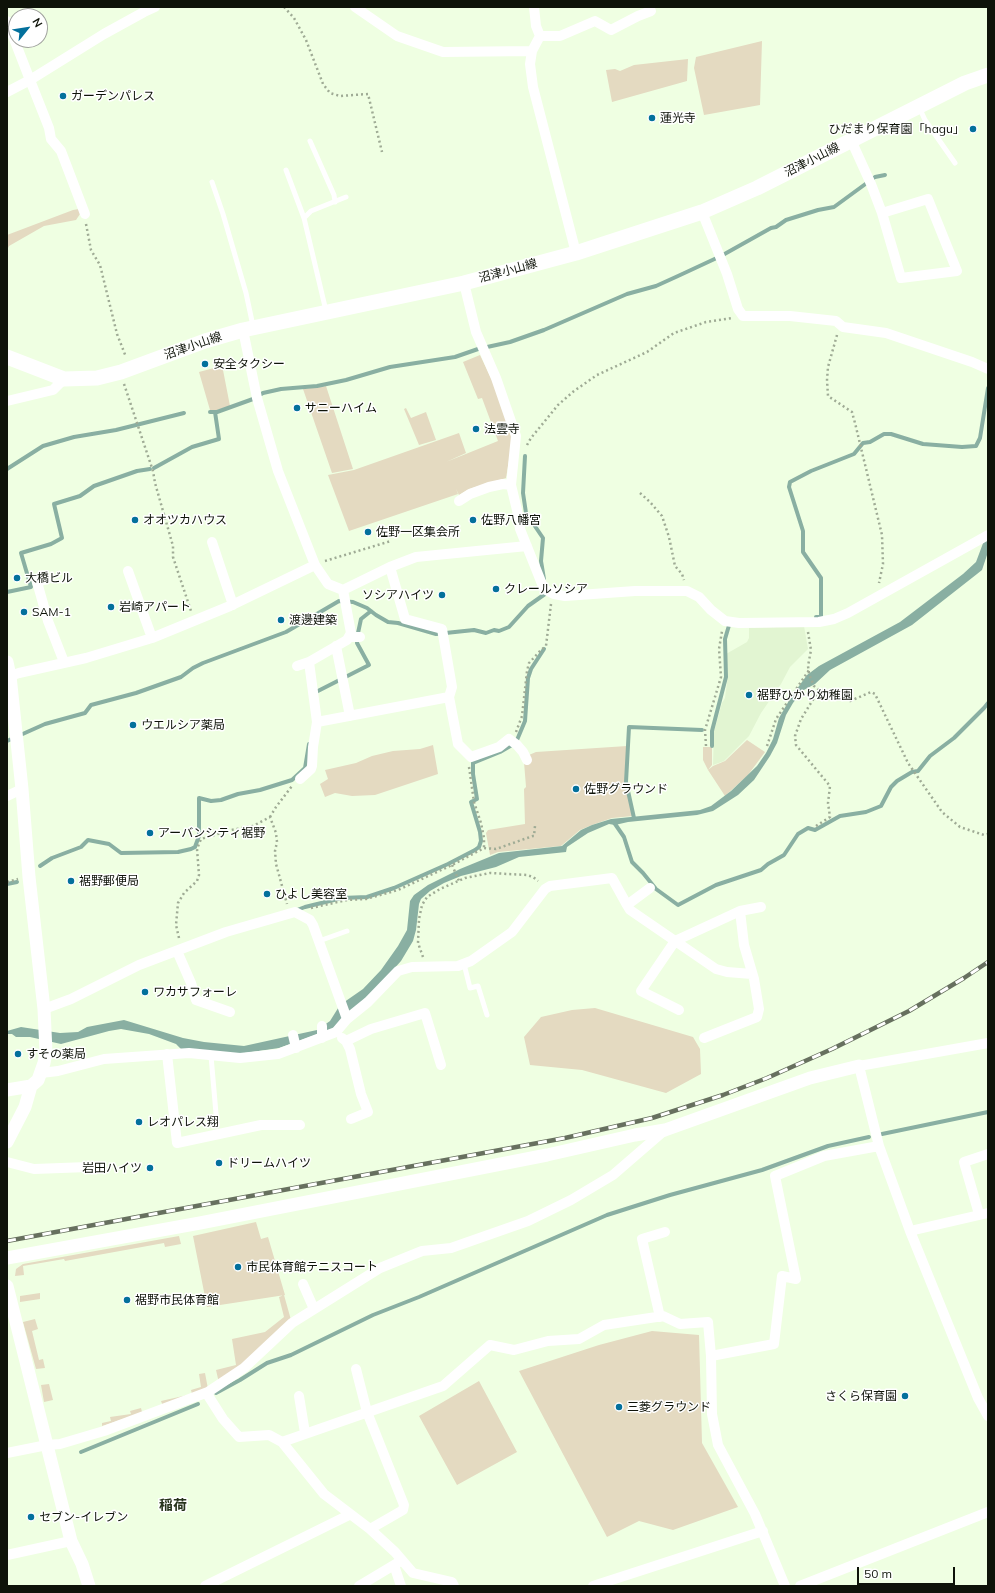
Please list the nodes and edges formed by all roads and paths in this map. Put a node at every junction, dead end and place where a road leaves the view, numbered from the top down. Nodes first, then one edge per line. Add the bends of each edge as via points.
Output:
1 (155, 7) edge
2 (284, 7) edge
3 (355, 7) edge
4 (534, 7) edge
5 (651, 11) dead end
6 (7, 21) edge
7 (540, 36) junction
8 (532, 51) junction
9 (988, 75) edge
10 (30, 80) junction
11 (7, 92) edge
12 (918, 106) junction
13 (850, 140) junction
14 (310, 141) dead end
15 (382, 152) dead end
16 (955, 163) dead end
17 (286, 170) dead end
18 (212, 182) dead end
19 (346, 197) dead end
20 (335, 202) junction
21 (702, 212) junction
22 (882, 213) junction
23 (85, 214) joint
24 (304, 218) junction
25 (576, 253) junction
26 (464, 283) junction
27 (326, 312) junction
28 (743, 316) junction
29 (841, 325) junction
30 (249, 328) junction
31 (7, 356) edge
32 (988, 369) edge
33 (127, 370) junction
34 (64, 379) junction
35 (7, 401) edge
36 (524, 451) dead end
37 (511, 485) junction
38 (640, 493) dead end
39 (459, 501) dead end
40 (985, 536) edge
41 (391, 541) dead end
42 (212, 542) dead end
43 (527, 546) junction
44 (327, 561) dead end
45 (315, 565) junction
46 (390, 567) junction
47 (128, 571) dead end
48 (47, 579) dead end
49 (343, 590) junction
50 (683, 591) junction
51 (554, 594) junction
52 (883, 594) junction
53 (233, 605) junction
54 (194, 620) junction
55 (725, 621) junction
56 (806, 622) junction
57 (349, 637) junction
58 (360, 637) dead end
59 (152, 638) junction
60 (336, 646) junction
61 (7, 662) edge
62 (64, 662) junction
63 (308, 662) junction
64 (297, 666) dead end
65 (809, 669) junction
66 (9, 677) edge
67 (819, 690) junction
68 (449, 697) junction
69 (350, 716) junction
70 (317, 722) junction
71 (513, 742) junction
72 (706, 746) dead end
73 (767, 746) dead end
74 (470, 757) junction
75 (527, 760) dead end
76 (300, 779) joint
77 (22, 789) junction
78 (7, 796) edge
79 (270, 817) junction
80 (535, 826) dead end
81 (816, 826) dead end
82 (988, 834) edge
83 (484, 848) junction
84 (452, 865) junction
85 (14, 880) dead end
86 (459, 881) junction
87 (7, 882) edge
88 (650, 888) dead end
89 (545, 889) junction
90 (627, 904) junction
91 (761, 907) dead end
92 (740, 911) junction
93 (294, 913) junction
94 (347, 931) dead end
95 (319, 941) junction
96 (674, 941) junction
97 (180, 950) junction
98 (464, 964) junction
99 (427, 966) junction
100 (752, 974) junction
101 (680, 1010) dead end
102 (230, 1012) dead end
103 (44, 1014) junction
104 (487, 1015) dead end
105 (347, 1019) junction
106 (322, 1026) dead end
107 (336, 1032) junction
108 (293, 1035) dead end
109 (322, 1038) junction
110 (704, 1038) dead end
111 (346, 1041) junction
112 (988, 1043) edge
113 (296, 1048) junction
114 (167, 1054) junction
115 (211, 1056) junction
116 (441, 1065) dead end
117 (859, 1066) junction
118 (41, 1074) junction
119 (31, 1086) junction
120 (7, 1090) edge
121 (351, 1118) dead end
122 (217, 1125) dead end
123 (300, 1125) dead end
124 (665, 1130) junction
125 (7, 1142) edge
126 (879, 1146) junction
127 (988, 1154) edge
128 (7, 1162) edge
129 (88, 1167) dead end
130 (983, 1214) edge
131 (910, 1231) junction
132 (665, 1232) dead end
133 (7, 1258) edge
134 (303, 1284) dead end
135 (7, 1286) edge
136 (314, 1309) junction
137 (660, 1317) junction
138 (711, 1356) junction
139 (356, 1369) dead end
140 (208, 1392) junction
141 (299, 1396) dead end
142 (368, 1412) junction
143 (988, 1416) edge
144 (305, 1434) junction
145 (282, 1442) junction
146 (47, 1444) junction
147 (7, 1453) edge
148 (988, 1512) edge
149 (349, 1515) junction
150 (370, 1530) junction
151 (763, 1531) junction
152 (71, 1541) junction
153 (7, 1556) edge
154 (398, 1563) junction
155 (89, 1586) edge
156 (205, 1586) edge
157 (361, 1586) edge
158 (401, 1586) edge
159 (454, 1586) edge
160 (593, 1586) edge
161 (785, 1586) edge
162 (800, 1586) edge

1 - 10 street via 104,34
2 - 15 path via 294,18 306,40 330,93 340,96 368,94
3 - 8 street via 397,36 443,52
4 - 7 street
5 - 7 street via 611,30 595,21 560,36
6 - 10 street
7 - 8 street
8 - 25 street via 530,64 534,87
9 - 12 main road, 沼津小山線
10 - 11 street
10 - 23 street via 51,139 61,151
12 - 13 main road, 沼津小山線
12 - 16 lane
13 - 21 main road, 沼津小山線 via 757,188
13 - 22 street via 865,168
14 - 20 lane via 334,194
17 - 24 lane
18 - 30 lane via 246,292
19 - 20 lane
20 - 24 lane via 311,211
21 - 25 main road, 沼津小山線
21 - 28 street via 738,309
22 - 22 street via 901,278 957,271 928,199
23 - 33 path via 90,250 100,265
24 - 27 lane
25 - 26 main road, 沼津小山線
26 - 27 main road, 沼津小山線
26 - 37 street via 476,332 496,378 516,436
27 - 30 main road, 沼津小山線
28 - 29 street via 790,316 836,321
28 - 36 path via 706,322 674,333 647,352 598,376 558,405 530,438
29 - 32 street via 886,333
29 - 52 path via 828,368 828,396 852,412 882,535 883,564 878,582
30 - 33 main road, 沼津小山線 via 205,341
30 - 45 street via 258,398 278,471
31 - 34 main road, 沼津小山線
33 - 34 main road, 沼津小山線 via 97,378
33 - 54 path via 134,419 153,471 173,557
34 - 35 street via 53,390
37 - 39 street via 489,487
37 - 43 street via 520,529
38 - 50 path via 662,516 675,566 684,579
40 - 52 street
41 - 44 path
42 - 53 street
43 - 46 street via 416,557
43 - 51 street via 544,589
45 - 49 street via 328,584
45 - 53 street
46 - 49 street
46 - 68 street via 406,618 442,629 452,687
47 - 59 street
48 - 62 street via 37,582 48,621
49 - 57 street via 351,633
50 - 51 street via 565,596
50 - 55 street via 699,596
51 - 71 path via 546,646 529,663 522,716
52 - 56 street via 834,619
53 - 54 street
54 - 59 street
55 - 56 street via 739,624
55 - 72 path via 719,649 721,677 705,730
56 - 65 path via 811,650
57 - 58 street
57 - 60 street
59 - 62 street
60 - 63 street
60 - 69 street
61 - 66 street
62 - 66 street
63 - 64 street
63 - 70 street
65 - 67 path via 814,686
65 - 73 path via 776,719
66 - 77 street
67 - 81 path via 800,719 794,736 796,745 830,786 830,818
67 - 82 path via 850,701 871,692 875,694 911,768 942,812 960,827
68 - 69 street
68 - 74 street via 458,744
69 - 70 street
70 - 76 street via 312,766
71 - 74 street
71 - 75 street via 524,752
74 - 83 path via 468,763
76 - 79 path
77 - 78 street
77 - 103 street
79 - 93 path via 276,833 276,864 280,882
79 - 97 path via 253,826 201,839 197,849 197,881 182,897 178,907 176,925
80 - 83 path via 534,836 496,849
83 - 84 path
84 - 86 path
84 - 93 path via 398,890 366,900 335,902
85 - 87 path
86 - 89 path via 490,873 527,875 533,877
86 - 99 path via 427,897 422,905 418,942
88 - 90 street
89 - 90 street via 555,884 612,878
89 - 98 street via 512,932
90 - 96 street via 630,910
91 - 92 street
92 - 96 street
92 - 100 street via 744,945
93 - 95 street via 310,920
93 - 97 street via 226,932
94 - 95 lane
95 - 105 street
96 - 100 street via 716,969
96 - 101 street via 641,991
97 - 102 street via 196,1000
97 - 103 street via 139,965
98 - 99 street
98 - 104 lane via 470,988 478,986
99 - 105 street via 398,971 368,1002
100 - 110 street via 759,1009 757,1017
103 - 118 street via 46,1052
105 - 107 street
106 - 109 street
107 - 109 street
107 - 111 street
108 - 113 street
109 - 113 street
111 - 116 street via 372,1029 425,1013
111 - 121 street via 368,1112
112 - 117 street
113 - 115 street via 278,1054 240,1058
114 - 115 street
114 - 118 street via 104,1059
114 - 123 street via 177,1143 261,1125
115 - 122 lane
117 - 124 street via 803,1081
117 - 126 street
118 - 119 street
119 - 120 street
119 - 125 street via 25,1107
124 - 133 street via 231,1217
124 - 136 street via 613,1175 571,1200 528,1221 451,1248 422,1251 393,1262
126 - 131 street
126 - 138 street via 824,1156 775,1176 796,1279 782,1276 774,1344
127 - 130 street via 964,1162
128 - 129 street via 34,1169
130 - 131 street
131 - 143 street via 978,1398
132 - 137 street via 642,1239
134 - 136 street
135 - 146 street
136 - 140 street via 292,1323 244,1368
137 - 138 street via 680,1324 708,1322
137 - 142 street via 604,1326 579,1339 548,1341 514,1350 490,1345 444,1386
138 - 151 street via 712,1414 718,1445
139 - 142 street
140 - 145 street via 208,1397 223,1419 239,1437 269,1435
140 - 146 street via 104,1431 60,1444
141 - 144 street
142 - 144 street
142 - 150 street via 404,1505 404,1510
144 - 145 street
145 - 149 street via 324,1494
146 - 147 street
146 - 152 street
148 - 162 street
149 - 150 street
149 - 156 street
150 - 154 street
151 - 160 street
151 - 161 street
152 - 153 street
152 - 155 street
154 - 157 street
154 - 158 street
154 - 159 street via 413,1573 452,1582

